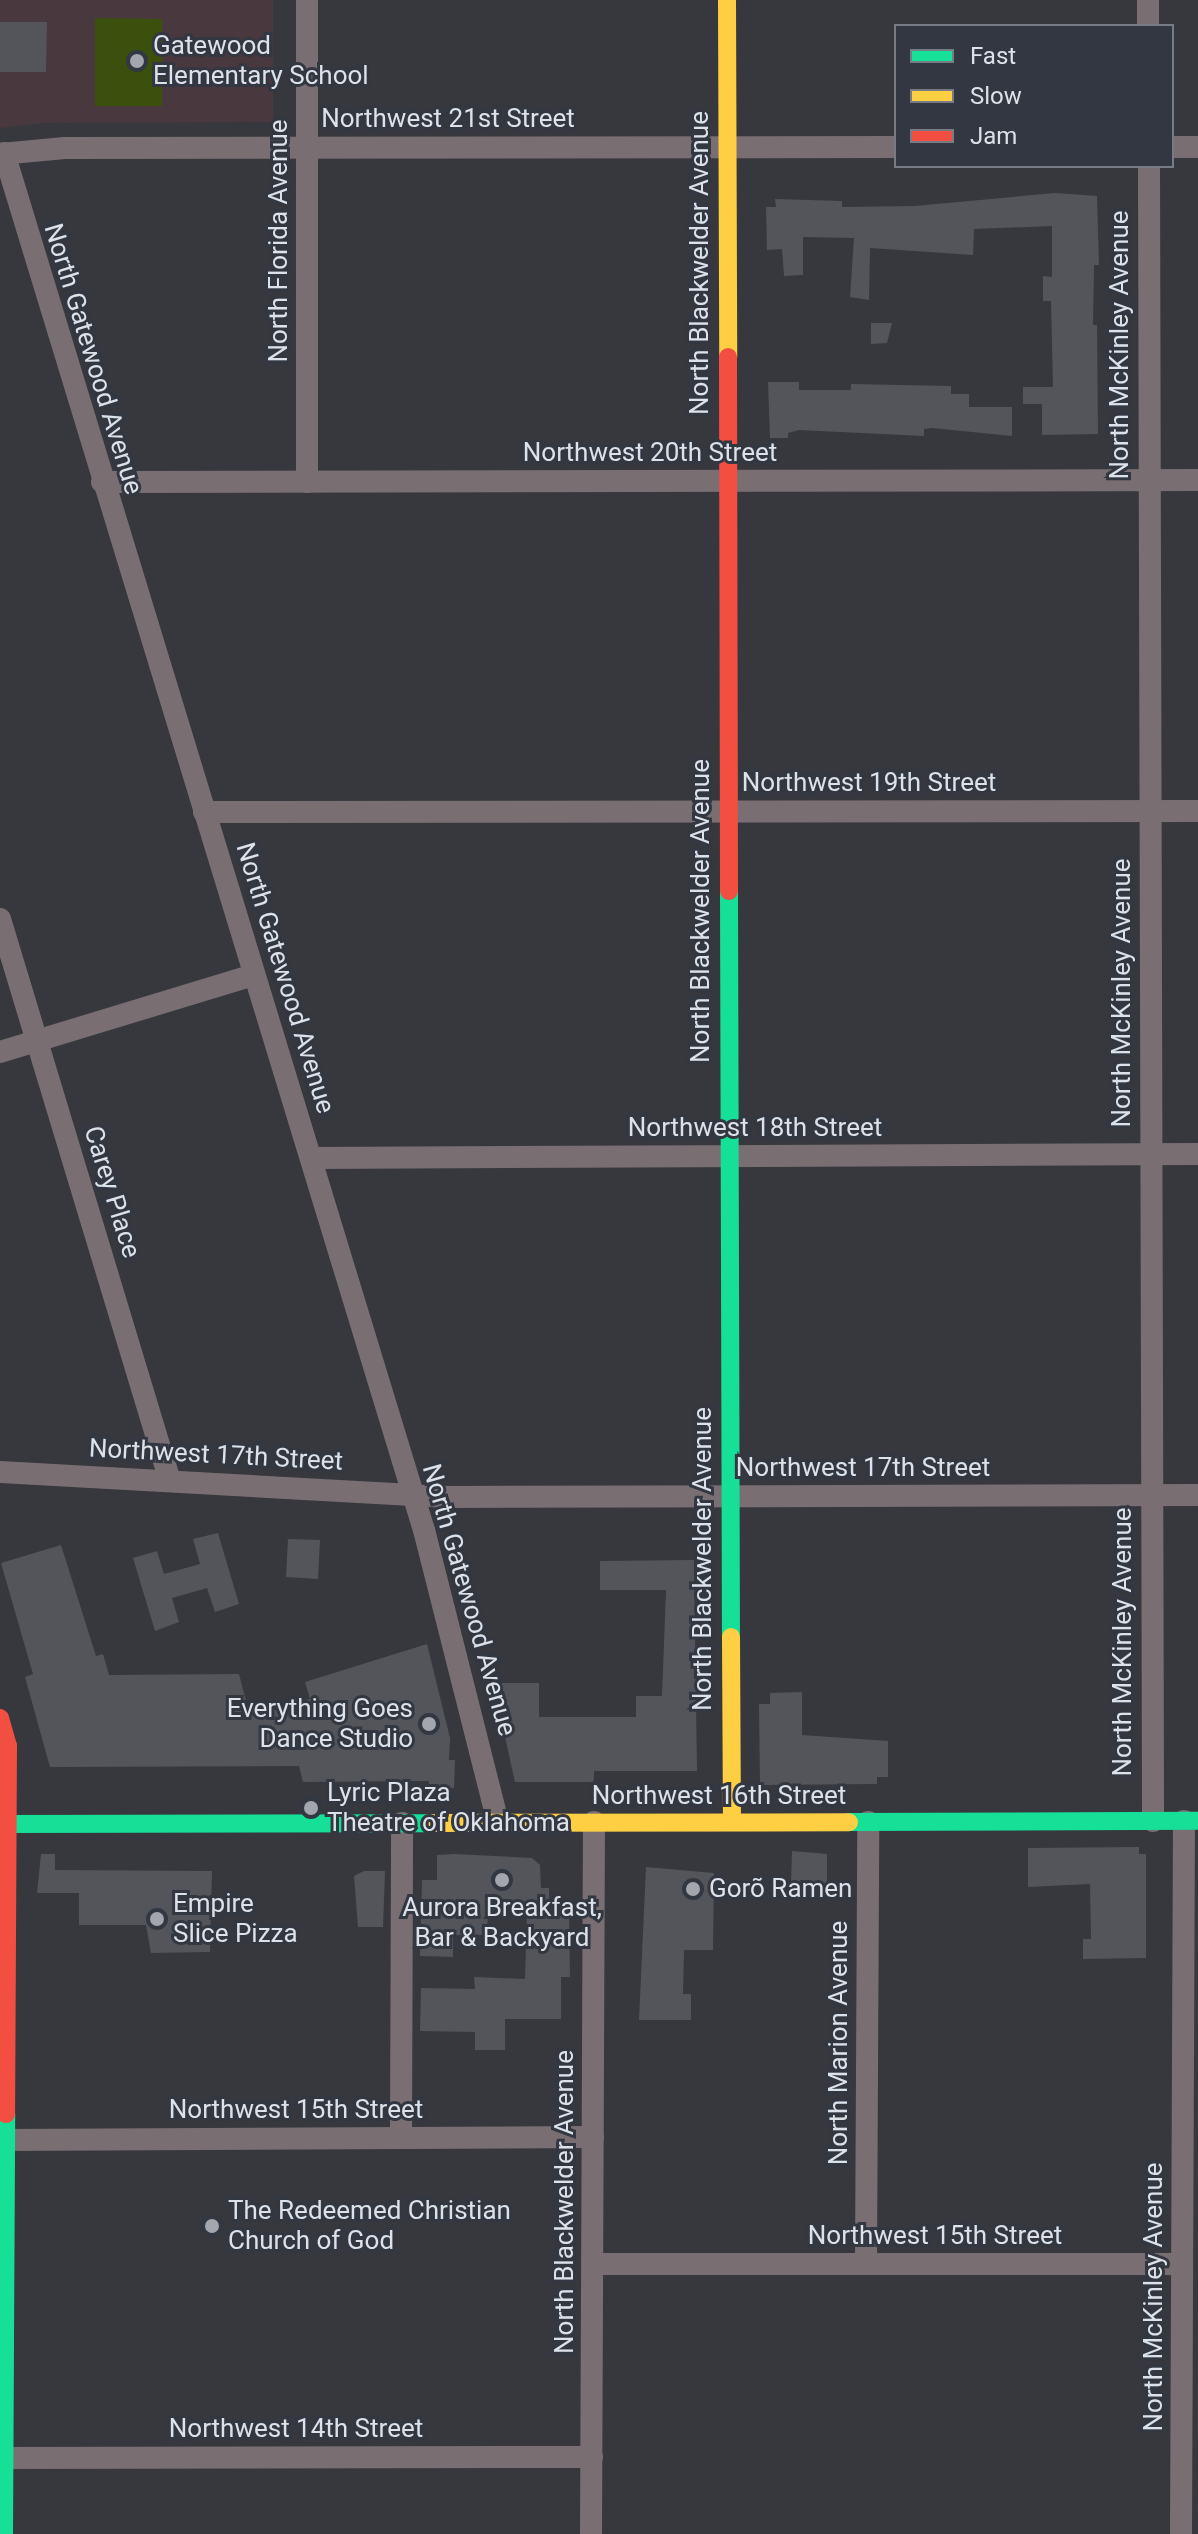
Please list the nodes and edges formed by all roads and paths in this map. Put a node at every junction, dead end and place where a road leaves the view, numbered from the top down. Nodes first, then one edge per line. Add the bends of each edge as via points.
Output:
1 (307, 0) edge
2 (727, 0) edge
3 (1148, 0) edge
4 (1148, 24) edge
5 (728, 147) junction
6 (894, 147) edge
7 (1174, 147) edge
8 (1198, 147) edge
9 (307, 148) junction
10 (2, 154) edge
11 (1149, 168) edge
12 (1148, 480) junction
13 (1198, 480) edge
14 (728, 481) junction
15 (102, 482) junction
16 (307, 482) junction
17 (729, 811) junction
18 (1150, 811) junction
19 (1198, 811) edge
20 (204, 812) junction
21 (0, 919) edge
22 (253, 975) junction
23 (38, 1041) junction
24 (0, 1052) edge
25 (1150, 1154) junction
26 (1198, 1154) edge
27 (730, 1156) junction
28 (312, 1158) junction
29 (0, 1472) edge
30 (170, 1481) junction
31 (412, 1493) junction
32 (1151, 1495) junction
33 (1198, 1495) edge
34 (731, 1496) junction
35 (0, 1718) edge
36 (1153, 1821) junction
37 (1191, 1821) edge
38 (594, 1822) junction
39 (732, 1822) junction
40 (868, 1822) junction
41 (402, 1823) junction
42 (498, 1823) junction
43 (4, 1824) edge
44 (401, 2137) junction
45 (593, 2137) junction
46 (3, 2140) edge
47 (1190, 2223) edge
48 (866, 2263) junction
49 (593, 2264) junction
50 (1182, 2264) junction
51 (592, 2457) junction
52 (2, 2458) edge
53 (4, 2534) edge
54 (591, 2534) edge
55 (1181, 2534) edge

1 - 9 street, North Florida Avenue
2 - 5 street, North Blackwelder Avenue
3 - 4 street
5 - 6 street, Northwest 21st Street
5 - 9 street, Northwest 21st Street
5 - 14 street, North Blackwelder Avenue
7 - 8 street
9 - 10 street, Northwest 21st Street via 31,149
9 - 16 street, North Florida Avenue
10 - 15 street, North Gatewood Avenue
11 - 12 street, North McKinley Avenue
12 - 13 street, Northwest 20th Street
12 - 14 street, Northwest 20th Street
12 - 18 street, North McKinley Avenue
14 - 16 street, Northwest 20th Street
14 - 17 street, North Blackwelder Avenue
15 - 16 street, Northwest 20th Street
15 - 20 street, North Gatewood Avenue
17 - 18 street, Northwest 19th Street
17 - 20 street, Northwest 19th Street
17 - 27 street, North Blackwelder Avenue
18 - 19 street, Northwest 19th Street
18 - 25 street, North McKinley Avenue
20 - 22 street, North Gatewood Avenue
21 - 23 street, Carey Place
22 - 23 street
22 - 28 street, North Gatewood Avenue
23 - 24 street
23 - 30 street, Carey Place
25 - 26 street, Northwest 18th Street
25 - 27 street, Northwest 18th Street
25 - 32 street, North McKinley Avenue
27 - 28 street, Northwest 18th Street
27 - 34 street, North Blackwelder Avenue
28 - 31 street, North Gatewood Avenue
29 - 30 street, Northwest 17th Street
30 - 31 street, Northwest 17th Street
31 - 34 street, Northwest 17th Street
31 - 42 street, North Gatewood Avenue via 462,1666
32 - 33 street, Northwest 17th Street
32 - 34 street, Northwest 17th Street
32 - 36 street, North McKinley Avenue
34 - 39 street, North Blackwelder Avenue
35 - 43 street via 8,1746
36 - 37 street, Northwest 16th Street
36 - 40 street, Northwest 16th Street
37 - 47 street, North McKinley Avenue
38 - 39 street, Northwest 16th Street
38 - 42 street, Northwest 16th Street
38 - 45 street, North Blackwelder Avenue
39 - 40 street, Northwest 16th Street
40 - 48 street, North Marion Avenue
41 - 42 street, Northwest 16th Street
41 - 43 street, Northwest 16th Street
41 - 44 street
43 - 46 street
44 - 45 street, Northwest 15th Street
44 - 46 street, Northwest 15th Street
45 - 49 street, North Blackwelder Avenue
46 - 52 street
47 - 50 street, North McKinley Avenue
48 - 49 street, Northwest 15th Street
48 - 50 street, Northwest 15th Street
49 - 51 street, North Blackwelder Avenue
50 - 55 street, North McKinley Avenue
51 - 52 street, Northwest 14th Street
51 - 54 street, North Blackwelder Avenue
52 - 53 street

